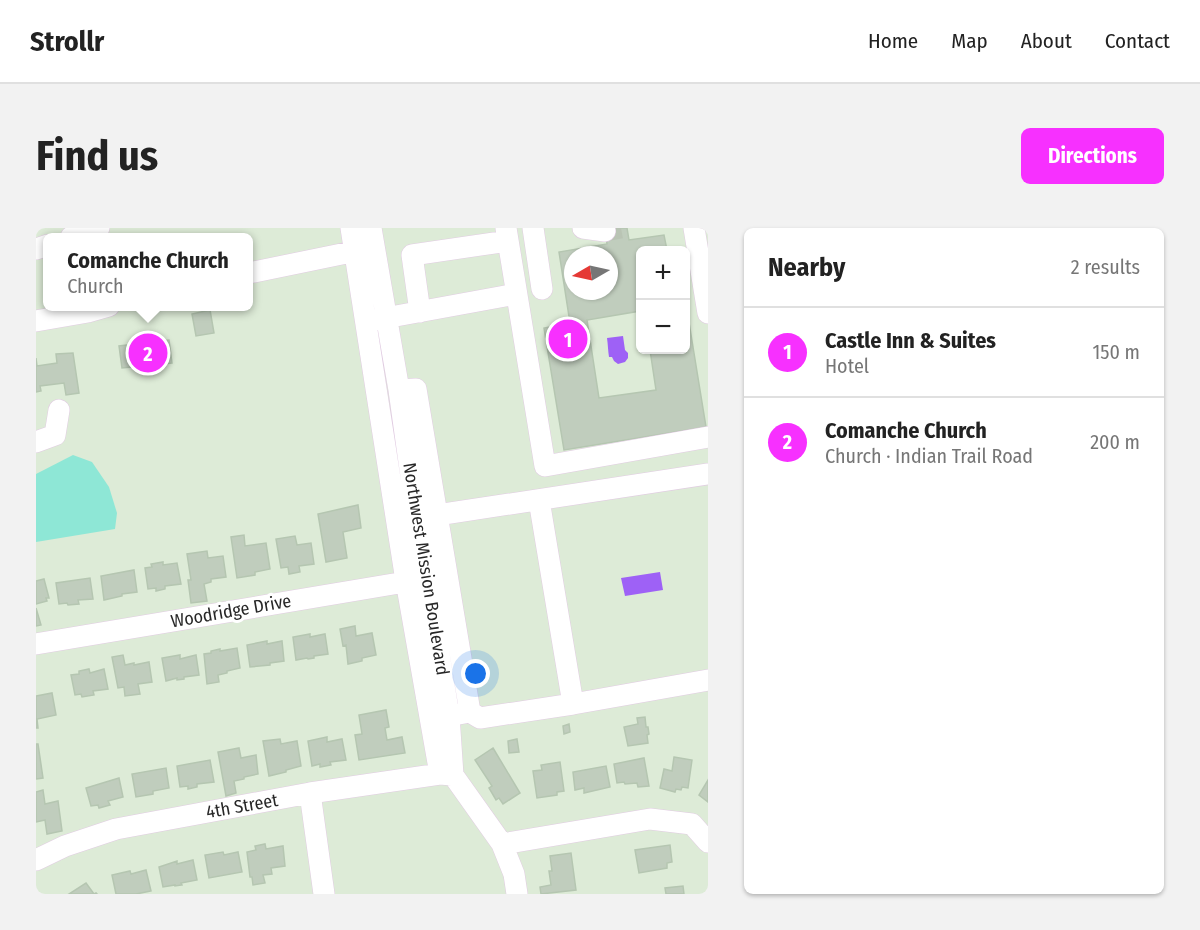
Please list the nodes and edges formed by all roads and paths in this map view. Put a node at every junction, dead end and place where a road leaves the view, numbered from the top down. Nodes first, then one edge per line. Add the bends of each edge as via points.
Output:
1 (99, 228) edge
2 (351, 228) edge
3 (533, 228) edge
4 (583, 228) edge
5 (694, 228) edge
6 (605, 231) dead end
7 (83, 233) edge
8 (507, 234) edge
9 (373, 237) edge
10 (353, 252) junction
11 (253, 272) edge
12 (542, 289) dead end
13 (516, 294) junction
14 (92, 311) edge
15 (420, 312) junction
16 (708, 313) edge
17 (387, 317) junction
18 (36, 321) edge
19 (365, 323) junction
20 (399, 390) junction
21 (60, 410) dead end
22 (708, 437) edge
23 (36, 442) edge
24 (708, 474) edge
25 (539, 500) junction
26 (437, 515) junction
27 (427, 578) junction
28 (36, 644) edge
29 (708, 680) edge
30 (573, 704) junction
31 (470, 712) junction
32 (449, 716) junction
33 (446, 775) junction
34 (310, 793) junction
35 (708, 842) edge
36 (502, 844) junction
37 (36, 860) edge
38 (324, 894) edge
39 (517, 894) edge

1 - 7 street
2 - 10 street, Northwest Mission Boulevard
3 - 12 street
4 - 6 street
5 - 16 street
8 - 13 street
8 - 15 street via 412,255
9 - 10 street
9 - 17 street, Northwest Mission Boulevard
10 - 11 street
10 - 19 street, Northwest Mission Boulevard
13 - 15 street
13 - 22 street via 545,466
14 - 18 street
15 - 17 street
17 - 19 street
17 - 20 street, Northwest Mission Boulevard
19 - 27 street, Northwest Mission Boulevard
20 - 26 street via 416,389
20 - 27 street, Northwest Mission Boulevard
21 - 23 street via 55,435
24 - 25 street
25 - 26 street
25 - 30 street
26 - 27 street
27 - 28 street, Woodridge Drive
27 - 31 street
27 - 32 street, Northwest Mission Boulevard
27 - 33 street, Northwest Mission Boulevard
29 - 30 street
30 - 31 street via 480,718
31 - 32 street
32 - 33 street, Northwest Mission Boulevard
33 - 34 street, 4th Street
33 - 36 street, Northwest Mission Boulevard
34 - 37 street, 4th Street via 116,829
34 - 38 street
35 - 36 street via 692,824 650,819
36 - 39 street, Northwest Mission Boulevard

